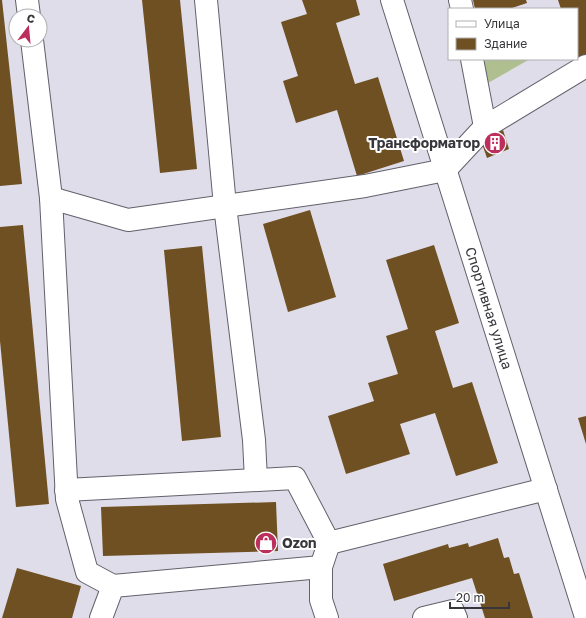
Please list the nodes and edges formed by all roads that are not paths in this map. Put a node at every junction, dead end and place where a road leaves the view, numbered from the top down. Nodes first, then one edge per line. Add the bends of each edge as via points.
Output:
1 (206, 0) edge
2 (392, 0) edge
3 (33, 48) edge
4 (472, 60) edge
5 (586, 66) edge
6 (485, 127) junction
7 (445, 170) junction
8 (51, 198) junction
9 (225, 206) junction
10 (256, 480) junction
11 (546, 489) junction
12 (66, 490) junction
13 (329, 544) junction
14 (321, 567) junction
15 (113, 586) junction
16 (586, 617) edge
17 (101, 618) edge
18 (327, 618) edge
19 (424, 618) edge
20 (456, 618) edge

1 - 9 street
2 - 7 street, Спортивная улица
3 - 8 street
4 - 6 street
5 - 6 street
6 - 7 street
7 - 9 street via 365,186
7 - 11 street, Спортивная улица
8 - 9 street via 128,220
8 - 12 street
9 - 10 street via 254,440
10 - 12 street
10 - 13 street via 295,478
11 - 13 street
11 - 16 street, Спортивная улица
12 - 15 street via 87,572
13 - 14 street
14 - 15 street
14 - 18 street via 321,600
15 - 17 street
19 - 20 street via 453,611

